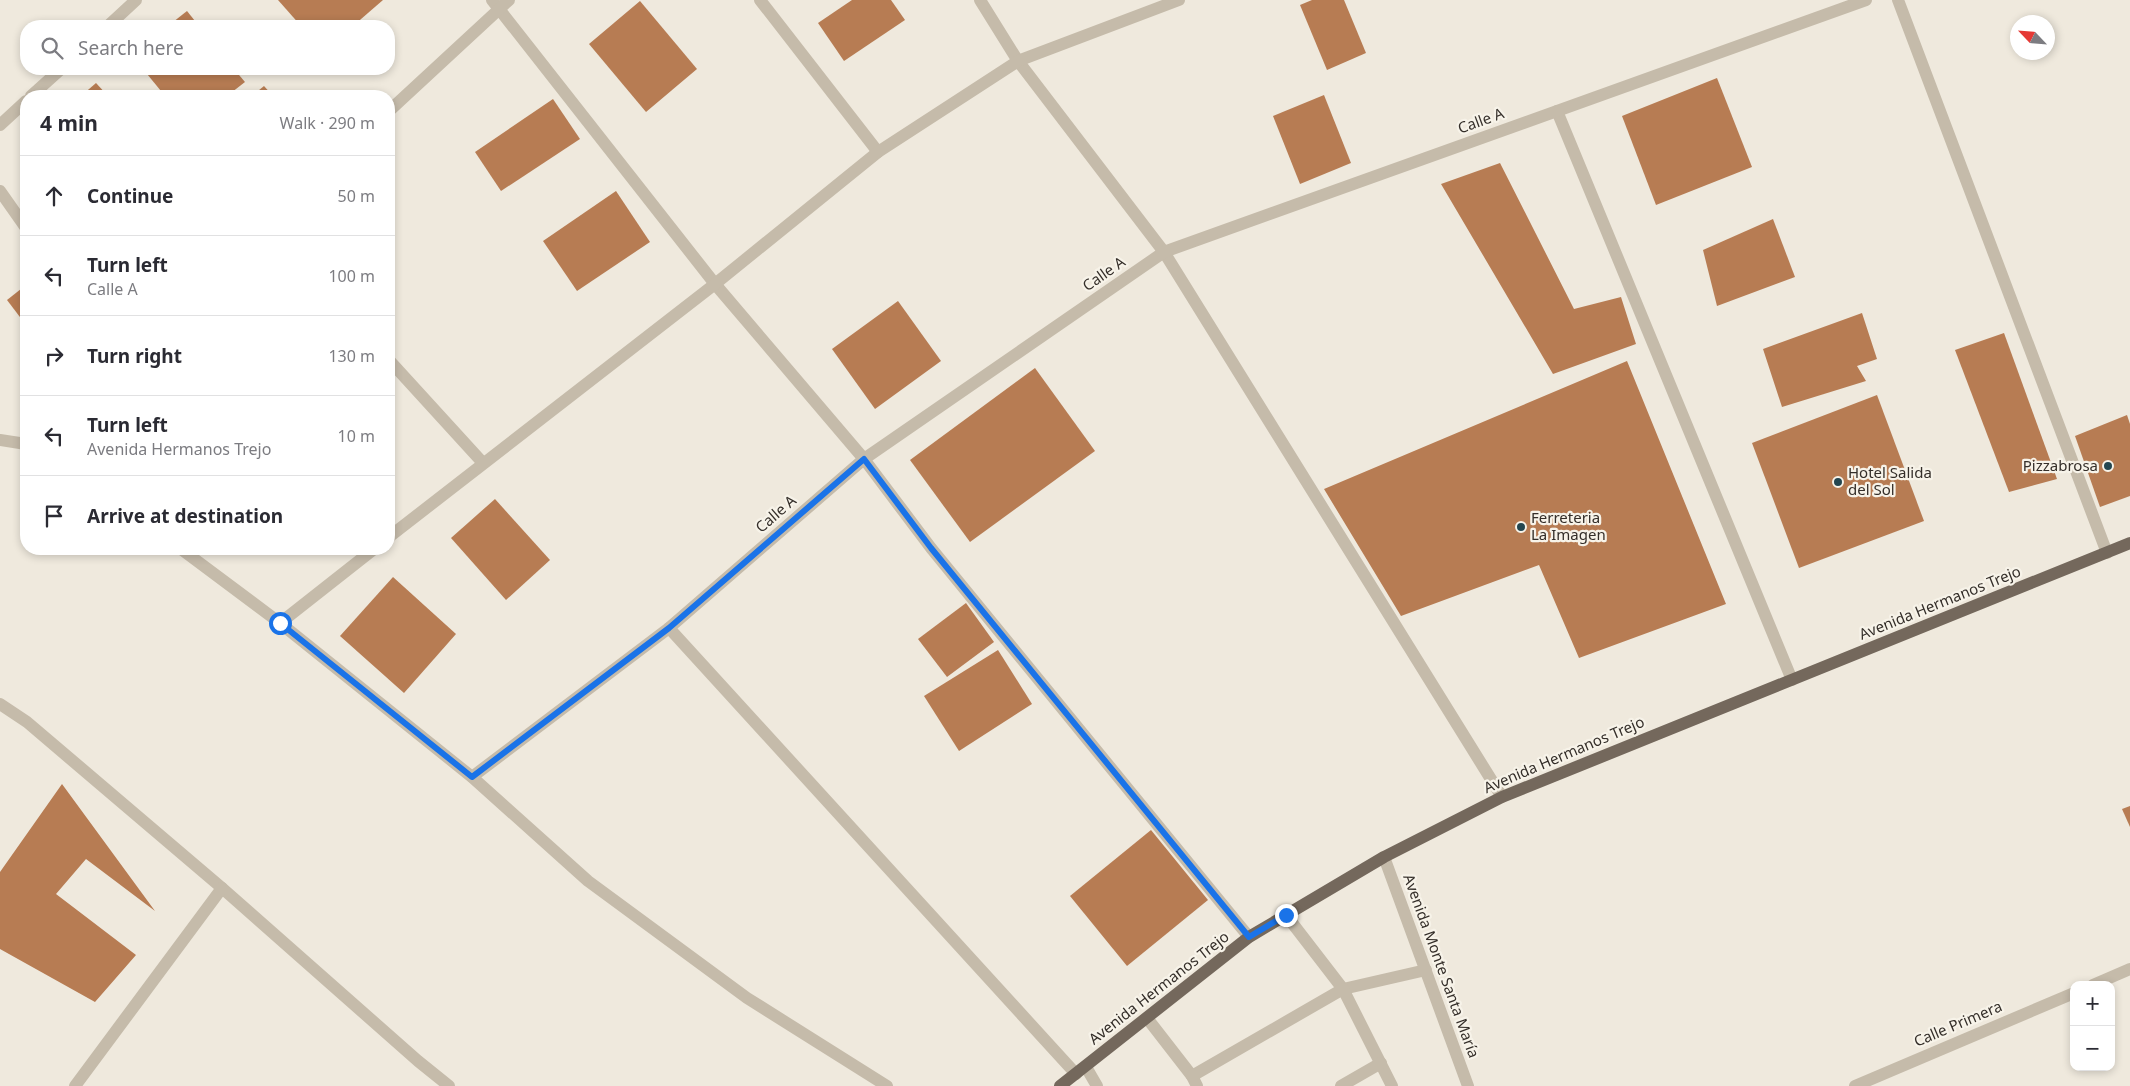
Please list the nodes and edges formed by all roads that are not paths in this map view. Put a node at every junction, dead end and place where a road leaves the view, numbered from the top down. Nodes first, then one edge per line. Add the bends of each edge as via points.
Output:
1 (136, 0) edge
2 (760, 0) edge
3 (980, 0) edge
4 (1179, 0) edge
5 (1866, 0) edge
6 (1898, 0) edge
7 (501, 3) edge
8 (114, 20) edge
9 (1018, 61) junction
10 (54, 75) edge
11 (38, 90) edge
12 (395, 105) edge
13 (20, 106) edge
14 (1557, 111) junction
15 (0, 124) edge
16 (878, 152) junction
17 (0, 191) edge
18 (20, 219) edge
19 (1164, 252) junction
20 (715, 284) junction
21 (395, 367) edge
22 (0, 440) edge
23 (20, 442) edge
24 (864, 459) junction
25 (483, 463) junction
26 (395, 532) edge
27 (2130, 543) edge
28 (2107, 552) junction
29 (188, 555) edge
30 (366, 555) edge
31 (280, 623) junction
32 (669, 628) junction
33 (1792, 680) junction
34 (0, 704) edge
35 (472, 777) junction
36 (1502, 797) junction
37 (1384, 856) junction
38 (222, 888) junction
39 (1286, 915) junction
40 (1249, 937) junction
41 (2130, 969) edge
42 (1426, 970) junction
43 (2102, 981) edge
44 (1343, 989) junction
45 (2070, 995) edge
46 (1147, 1018) junction
47 (1382, 1063) junction
48 (1081, 1070) junction
49 (1194, 1081) edge
50 (75, 1086) edge
51 (449, 1086) edge
52 (887, 1086) edge
53 (1060, 1086) edge
54 (1097, 1086) edge
55 (1341, 1086) edge
56 (1392, 1086) edge
57 (1468, 1086) edge
58 (1855, 1086) edge

1 - 8 street
2 - 16 street
3 - 9 street
4 - 9 street
5 - 14 street, Calle A
6 - 28 street
7 - 12 street
7 - 20 street
9 - 16 street
9 - 19 street
10 - 11 street
13 - 15 street
14 - 19 street, Calle A
14 - 33 street
16 - 20 street
17 - 18 street
19 - 24 street, Calle A
19 - 36 street
20 - 24 street
20 - 25 street
21 - 25 street
22 - 23 street
24 - 32 street, Calle A
24 - 40 street via 931,548
25 - 26 street
27 - 28 main road, Avenida Hermanos Trejo
28 - 33 main road, Avenida Hermanos Trejo
29 - 31 street
30 - 31 street
31 - 35 street
32 - 35 street, Calle A
32 - 48 street
33 - 36 main road, Avenida Hermanos Trejo
34 - 38 street via 27,722
35 - 52 street via 596,886 747,998
36 - 37 main road, Avenida Hermanos Trejo
37 - 39 main road, Avenida Hermanos Trejo
37 - 42 street, Avenida Monte Santa María
38 - 50 street
38 - 51 street
39 - 40 main road, Avenida Hermanos Trejo
39 - 44 street
40 - 46 main road, Avenida Hermanos Trejo
41 - 43 street
42 - 44 street
42 - 57 street, Avenida Monte Santa María
44 - 47 street
44 - 49 street
45 - 58 street, Calle Primera
46 - 48 main road, Avenida Hermanos Trejo
46 - 49 street
47 - 55 street
47 - 56 street
48 - 53 main road, Avenida Hermanos Trejo
48 - 54 street

